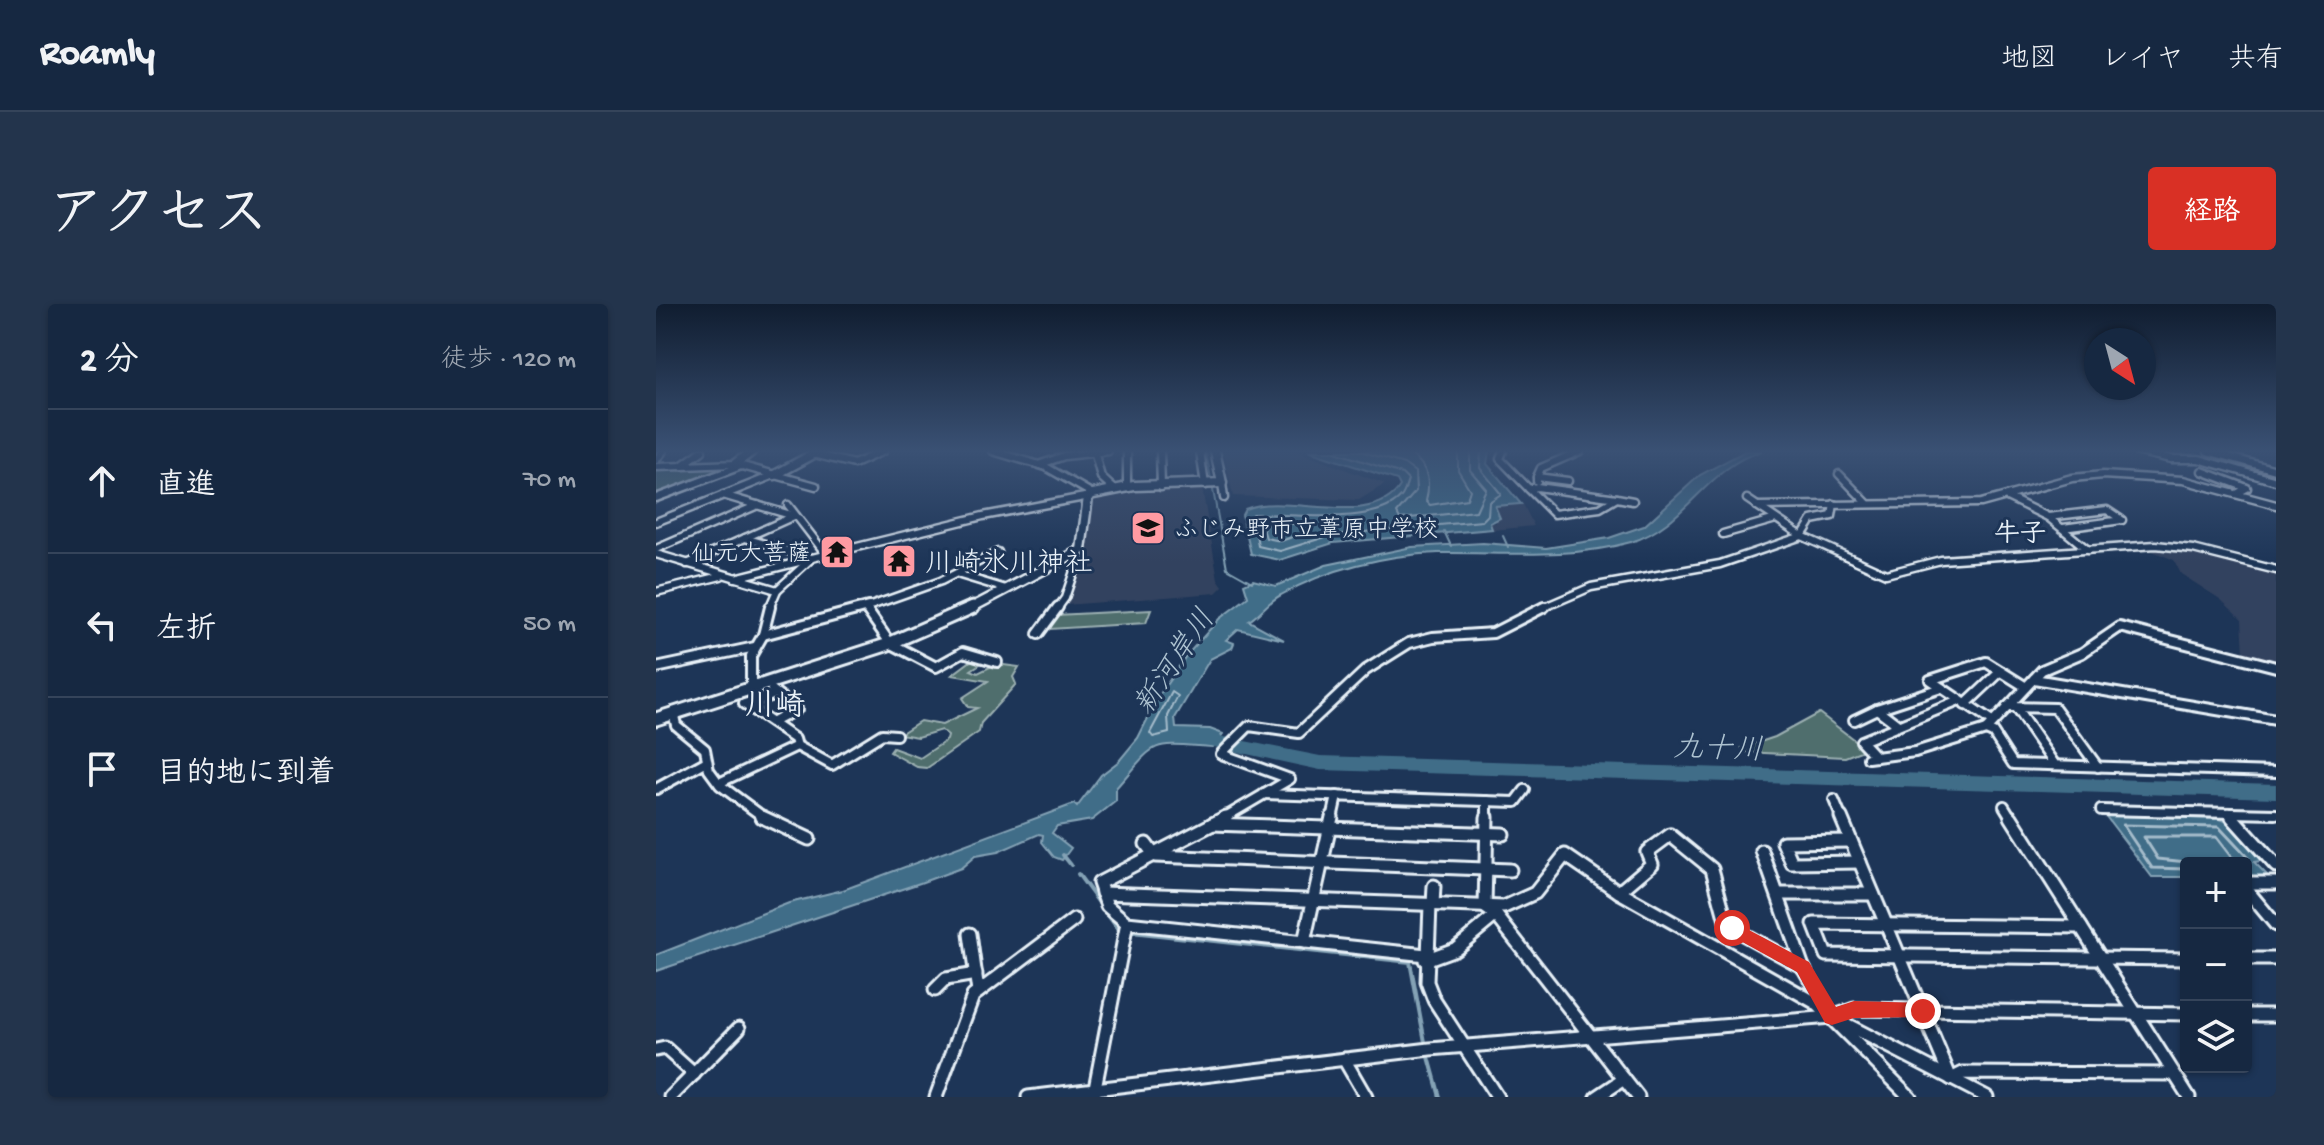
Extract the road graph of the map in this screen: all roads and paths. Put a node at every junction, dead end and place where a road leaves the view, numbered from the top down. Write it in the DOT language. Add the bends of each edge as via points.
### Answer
graph roads {
  1 [pos="681,488"];
  2 [pos="741,488"];
  3 [pos="1084,488"];
  4 [pos="1123,488"];
  5 [pos="1223,488"];
  6 [pos="1533,488"];
  7 [pos="1545,488"];
  8 [pos="1853,488"];
  9 [pos="2035,488"];
  10 [pos="2217,488"];
  11 [pos="2247,488"];
  12 [pos="1529,489"];
  13 [pos="1115,490"];
  14 [pos="1631,491"];
  15 [pos="2238,493"];
  16 [pos="723,495"];
  17 [pos="1092,495"];
  18 [pos="2006,496"];
  19 [pos="656,498"];
  20 [pos="1224,498"];
  21 [pos="1621,498"];
  22 [pos="1747,499"];
  23 [pos="1633,501"];
  24 [pos="1867,503"];
  25 [pos="1834,504"];
  26 [pos="759,505"];
  27 [pos="788,505"];
  28 [pos="2276,505"];
  29 [pos="1756,506"];
  30 [pos="794,516"];
  31 [pos="2048,517"];
  32 [pos="1776,519"];
  33 [pos="656,522"];
  34 [pos="2063,528"];
  35 [pos="1723,534"];
  36 [pos="1802,536"];
  37 [pos="745,538"];
  38 [pos="1081,550"];
  39 [pos="2089,550"];
  40 [pos="998,552"];
  41 [pos="656,553"];
  42 [pos="825,553"];
  43 [pos="812,558"];
  44 [pos="687,564"];
  45 [pos="2276,570"];
  46 [pos="960,575"];
  47 [pos="721,576"];
  48 [pos="731,579"];
  49 [pos="1006,589"];
  50 [pos="777,590"];
  51 [pos="656,592"];
  52 [pos="867,610"];
  53 [pos="1038,634"];
  54 [pos="763,635"];
  55 [pos="890,643"];
  56 [pos="755,647"];
  57 [pos="997,662"];
  58 [pos="2276,667"];
  59 [pos="656,668"];
  60 [pos="2000,672"];
  61 [pos="2034,679"];
  62 [pos="756,684"];
  63 [pos="2026,687"];
  64 [pos="1941,688"];
  65 [pos="776,694"];
  66 [pos="1962,703"];
  67 [pos="2011,707"];
  68 [pos="1877,709"];
  69 [pos="673,712"];
  70 [pos="656,719"];
  71 [pos="1854,720"];
  72 [pos="2276,720"];
  73 [pos="773,722"];
  74 [pos="1898,725"];
  75 [pos="1989,726"];
  76 [pos="896,735"];
  77 [pos="797,746"];
  78 [pos="707,761"];
  79 [pos="2055,765"];
  80 [pos="2098,767"];
  81 [pos="2276,772"];
  82 [pos="719,783"];
  83 [pos="656,789"];
  84 [pos="1525,790"];
  85 [pos="1264,794"];
  86 [pos="1337,796"];
  87 [pos="1834,800"];
  88 [pos="1487,801"];
  89 [pos="2004,806"];
  90 [pos="2101,810"];
  91 [pos="2229,813"];
  92 [pos="2276,814"];
  93 [pos="1212,824"];
  94 [pos="1329,828"];
  95 [pos="1487,834"];
  96 [pos="1503,834"];
  97 [pos="809,839"];
  98 [pos="1851,841"];
  99 [pos="1146,844"];
  100 [pos="1762,851"];
  101 [pos="1155,856"];
  102 [pos="1860,862"];
  103 [pos="1322,863"];
  104 [pos="2276,866"];
  105 [pos="1486,869"];
  106 [pos="1510,870"];
  107 [pos="2252,883"];
  108 [pos="2276,883"];
  109 [pos="1434,886"];
  110 [pos="1619,892"];
  111 [pos="1102,893"];
  112 [pos="1778,894"];
  113 [pos="1873,894"];
  114 [pos="2252,896"];
  115 [pos="1313,901"];
  116 [pos="1431,905"];
  117 [pos="1485,907"];
  118 [pos="1496,915"];
  119 [pos="1074,920"];
  120 [pos="1127,923"];
  121 [pos="1886,925"];
  122 [pos="2276,925"];
  123 [pos="2081,927"];
  124 [pos="970,934"];
  125 [pos="1304,942"];
  126 [pos="1425,957"];
  127 [pos="1899,957"];
  128 [pos="2101,959"];
  129 [pos="2180,959"];
  130 [pos="2252,959"];
  131 [pos="2276,959"];
  132 [pos="1803,967"];
  133 [pos="976,974"];
  134 [pos="935,990"];
  135 [pos="978,992"];
  136 [pos="1923,1011"];
  137 [pos="2135,1013"];
  138 [pos="2180,1014"];
  139 [pos="2252,1015"];
  140 [pos="2276,1015"];
  141 [pos="1832,1017"];
  142 [pos="739,1028"];
  143 [pos="1591,1036"];
  144 [pos="1465,1046"];
  145 [pos="656,1050"];
  146 [pos="1344,1059"];
  147 [pos="694,1074"];
  148 [pos="2174,1074"];
  149 [pos="1624,1079"];
  150 [pos="1951,1079"];
  151 [pos="1095,1088"];
  152 [pos="671,1097"];
  153 [pos="936,1097"];
  154 [pos="1028,1097"];
  155 [pos="1366,1097"];
  156 [pos="1497,1097"];
  157 [pos="1597,1097"];
  158 [pos="1638,1097"];
  159 [pos="1910,1097"];
  160 [pos="1987,1097"];
  161 [pos="2189,1097"];
  1 -- 19 [label="street"];
  2 -- 16 [label="street"];
  3 -- 17 [label="street"];
  4 -- 13 [label="street"];
  5 -- 20 [label="street"];
  6 -- 12 [label="street"];
  7 -- 21 [label="street"];
  8 -- 24 [label="street"];
  9 -- 18 [label="street"];
  10 -- 15 [label="street"];
  11 -- 15 [label="street"];
  12 -- 21 [label="street" via="1554,514 1600,508"];
  13 -- 17 [label="street"];
  14 -- 21 [label="street"];
  15 -- 28 [label="street"];
  16 -- 26 [label="street"];
  16 -- 33 [label="street"];
  17 -- 38 [label="street"];
  17 -- 42 [label="street"];
  18 -- 24 [label="street" via="1981,503"];
  18 -- 31 [label="street"];
  21 -- 23 [label="street"];
  22 -- 29 [label="street"];
  24 -- 25 [label="street"];
  25 -- 29 [label="street"];
  25 -- 36 [label="street" via="1832,516 1812,520"];
  26 -- 30 [label="street"];
  26 -- 41 [label="street"];
  27 -- 30 [label="street"];
  29 -- 32 [label="street"];
  30 -- 37 [label="street"];
  30 -- 42 [label="street"];
  31 -- 34 [label="street"];
  31 -- 34 [label="street" via="2107,510 2122,520"];
  32 -- 35 [label="street"];
  32 -- 36 [label="street"];
  34 -- 39 [label="street"];
  36 -- 39 [label="street" via="1886,574 1941,560"];
  36 -- 85 [label="street" via="1720,564 1591,587 1493,633 1409,643 1366,670 1299,733 1249,726 1236,737 1221,754 1290,779"];
  37 -- 43 [label="street"];
  37 -- 44 [label="street"];
  38 -- 49 [label="street"];
  38 -- 53 [label="street" via="1065,598"];
  39 -- 45 [label="street" via="2168,546"];
  40 -- 46 [label="street"];
  41 -- 44 [label="street"];
  42 -- 43 [label="street"];
  43 -- 48 [label="street"];
  43 -- 50 [label="street"];
  44 -- 47 [label="street"];
  46 -- 49 [label="street"];
  46 -- 52 [label="street"];
  47 -- 48 [label="street"];
  47 -- 51 [label="street"];
  48 -- 50 [label="street"];
  49 -- 55 [label="street"];
  50 -- 54 [label="street"];
  52 -- 54 [label="street"];
  52 -- 55 [label="street"];
  54 -- 56 [label="street"];
  55 -- 57 [label="street" via="936,667 963,652"];
  55 -- 62 [label="street"];
  56 -- 59 [label="street"];
  56 -- 62 [label="street" via="751,656"];
  58 -- 61 [label="street" via="2120,627"];
  60 -- 63 [label="street"];
  60 -- 64 [label="street" via="1986,662 1930,680"];
  60 -- 66 [label="street"];
  61 -- 63 [label="street"];
  61 -- 72 [label="street"];
  62 -- 65 [label="street"];
  62 -- 69 [label="street"];
  63 -- 67 [label="street"];
  64 -- 66 [label="street"];
  64 -- 68 [label="street"];
  65 -- 73 [label="street" via="797,709"];
  65 -- 73 [label="street" via="744,704"];
  66 -- 74 [label="street"];
  66 -- 75 [label="street"];
  67 -- 75 [label="street"];
  67 -- 79 [label="street"];
  67 -- 80 [label="street" via="2055,708"];
  68 -- 71 [label="street"];
  68 -- 74 [label="street"];
  69 -- 70 [label="street"];
  69 -- 78 [label="street" via="676,725 705,749"];
  73 -- 77 [label="street"];
  74 -- 75 [label="street" via="1861,741 1872,757 1915,752"];
  75 -- 79 [label="street" via="2013,764"];
  76 -- 77 [label="street" via="882,734 832,765"];
  77 -- 82 [label="street"];
  78 -- 82 [label="street"];
  78 -- 83 [label="street"];
  79 -- 80 [label="street"];
  80 -- 81 [label="street"];
  82 -- 97 [label="street" via="763,819"];
  84 -- 88 [label="street" via="1516,802"];
  85 -- 86 [label="street"];
  85 -- 93 [label="street"];
  86 -- 88 [label="street"];
  86 -- 94 [label="street"];
  87 -- 98 [label="street"];
  88 -- 95 [label="street"];
  89 -- 123 [label="street"];
  90 -- 91 [label="street"];
  91 -- 92 [label="street"];
  91 -- 104 [label="street"];
  93 -- 94 [label="street"];
  93 -- 101 [label="street"];
  94 -- 95 [label="street"];
  94 -- 103 [label="street"];
  95 -- 96 [label="street"];
  95 -- 105 [label="street"];
  98 -- 102 [label="street"];
  98 -- 102 [label="street" via="1783,842 1792,863"];
  99 -- 101 [label="street"];
  100 -- 112 [label="street"];
  101 -- 103 [label="street"];
  101 -- 111 [label="street" via="1099,883"];
  102 -- 113 [label="street"];
  103 -- 105 [label="street"];
  103 -- 115 [label="street"];
  105 -- 106 [label="street"];
  105 -- 117 [label="street"];
  107 -- 108 [label="street"];
  109 -- 116 [label="street"];
  110 -- 117 [label="street" via="1565,855 1528,898"];
  110 -- 132 [label="street" via="1652,864 1647,852 1670,835 1712,869 1732,928"];
  110 -- 141 [label="street"];
  111 -- 115 [label="street"];
  111 -- 120 [label="street" via="1107,906"];
  112 -- 113 [label="street"];
  112 -- 132 [label="street"];
  113 -- 121 [label="street"];
  114 -- 122 [label="street"];
  115 -- 116 [label="street"];
  115 -- 125 [label="street"];
  116 -- 117 [label="street"];
  116 -- 126 [label="street"];
  117 -- 118 [label="street"];
  118 -- 126 [label="street" via="1463,946 1445,956"];
  118 -- 143 [label="street"];
  119 -- 135 [label="street"];
  120 -- 125 [label="street"];
  120 -- 151 [label="street"];
  121 -- 123 [label="street"];
  121 -- 127 [label="street"];
  121 -- 127 [label="street" via="1814,924 1826,955"];
  123 -- 128 [label="street"];
  124 -- 133 [label="street"];
  125 -- 126 [label="street"];
  126 -- 144 [label="street" via="1434,1000"];
  127 -- 128 [label="street"];
  127 -- 136 [label="street"];
  128 -- 129 [label="street"];
  128 -- 137 [label="street"];
  130 -- 131 [label="street"];
  132 -- 141 [label="street"];
  133 -- 134 [label="street" via="946,979"];
  133 -- 135 [label="street"];
  135 -- 153 [label="street"];
  136 -- 137 [label="street"];
  136 -- 141 [label="street" via="1854,1009"];
  136 -- 150 [label="street"];
  137 -- 138 [label="street"];
  137 -- 148 [label="street"];
  139 -- 140 [label="street"];
  141 -- 143 [label="street"];
  141 -- 150 [label="street"];
  141 -- 159 [label="street"];
  142 -- 147 [label="street"];
  143 -- 144 [label="street"];
  143 -- 149 [label="street"];
  144 -- 146 [label="street"];
  144 -- 156 [label="street"];
  145 -- 147 [label="street" via="665,1048"];
  146 -- 151 [label="street"];
  146 -- 155 [label="street"];
  147 -- 152 [label="street"];
  148 -- 150 [label="street" via="1963,1073"];
  148 -- 161 [label="street"];
  149 -- 157 [label="street"];
  149 -- 158 [label="street"];
  150 -- 160 [label="street"];
  151 -- 154 [label="street"];
}
